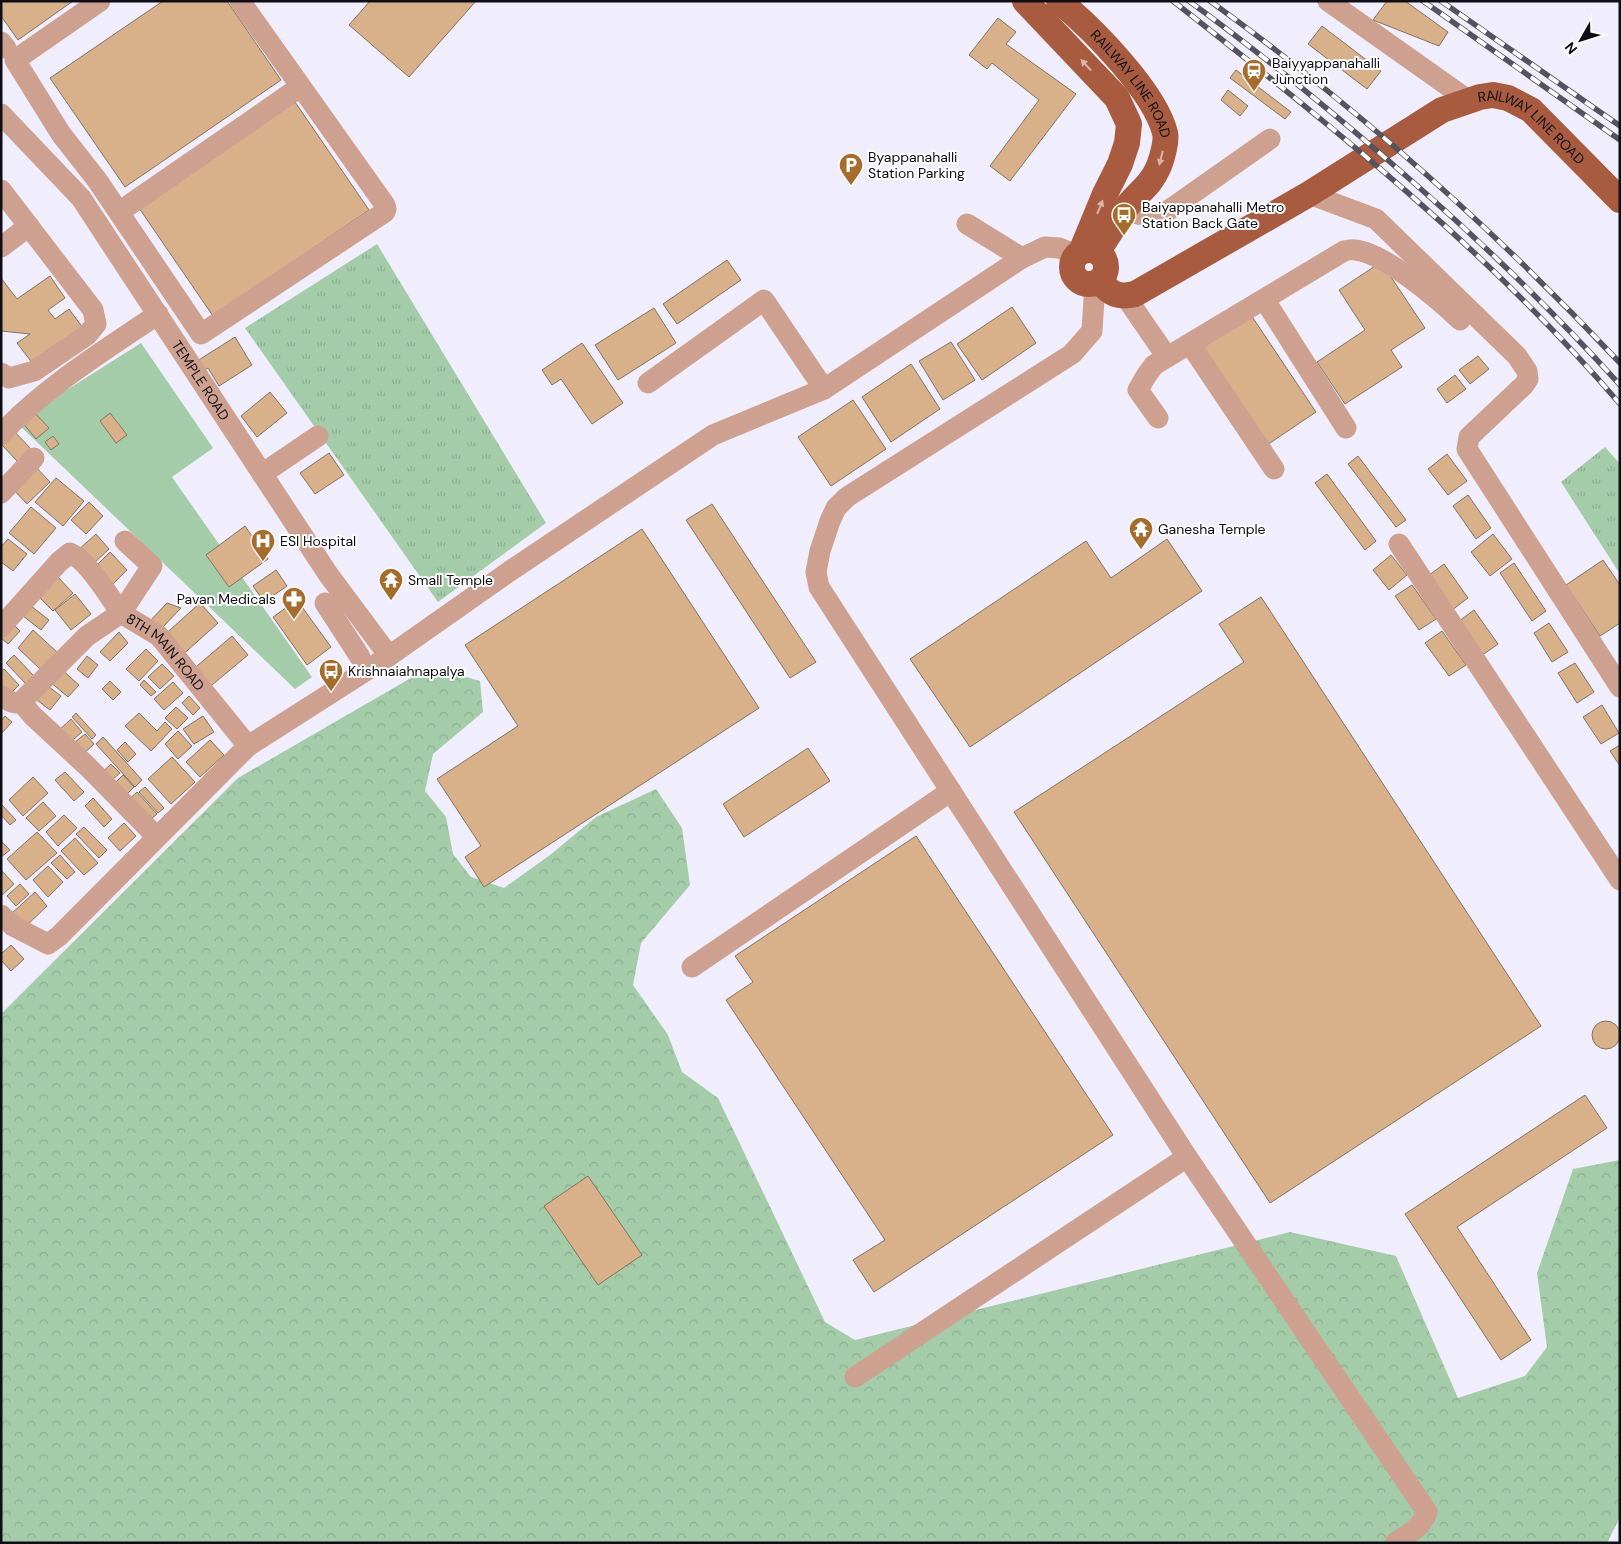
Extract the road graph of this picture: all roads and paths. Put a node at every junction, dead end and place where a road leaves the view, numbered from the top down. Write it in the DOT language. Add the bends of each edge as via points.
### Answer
graph roads {
  1 [pos="77,1"];
  2 [pos="100,1"];
  3 [pos="240,1"];
  4 [pos="1025,1"];
  5 [pos="1059,1"];
  6 [pos="1328,1"];
  7 [pos="3,45"];
  8 [pos="300,87"];
  9 [pos="1468,100"];
  10 [pos="1,114"];
  11 [pos="61,134"];
  12 [pos="1270,139"];
  13 [pos="97,180"];
  14 [pos="1318,189"];
  15 [pos="1,190"];
  16 [pos="78,194"];
  17 [pos="1620,200"];
  18 [pos="1127,207"];
  19 [pos="119,212"];
  20 [pos="967,224"];
  21 [pos="29,226"];
  22 [pos="1,246"];
  23 [pos="1085,253"];
  24 [pos="1022,258"];
  25 [pos="1098,282"];
  26 [pos="1125,296"];
  27 [pos="1264,299"];
  28 [pos="158,314"];
  29 [pos="1475,334"];
  30 [pos="1190,344"];
  31 [pos="1167,357"];
  32 [pos="1,373"];
  33 [pos="648,383"];
  34 [pos="824,389"];
  35 [pos="1158,418"];
  36 [pos="1346,428"];
  37 [pos="1,434"];
  38 [pos="318,436"];
  39 [pos="34,458"];
  40 [pos="1274,469"];
  41 [pos="262,474"];
  42 [pos="1,493"];
  43 [pos="125,541"];
  44 [pos="1399,544"];
  45 [pos="324,603"];
  46 [pos="121,613"];
  47 [pos="1,627"];
  48 [pos="385,650"];
  49 [pos="360,657"];
  50 [pos="333,677"];
  51 [pos="1620,687"];
  52 [pos="1,696"];
  53 [pos="22,702"];
  54 [pos="248,746"];
  55 [pos="951,791"];
  56 [pos="157,837"];
  57 [pos="1620,880"];
  58 [pos="5,926"];
  59 [pos="692,968"];
  60 [pos="1187,1157"];
  61 [pos="855,1377"];
  62 [pos="1396,1543"];
  1 -- 7 [label="street"];
  2 -- 11 [label="street" via="15,60"];
  3 -- 8 [label="street"];
  23 -- 4 [label="main road, RAILWAY LINE ROAD, one-way" via="1105,194 1120,164 1129,124 1117,98"];
  5 -- 18 [label="main road, RAILWAY LINE ROAD, one-way" via="1132,76 1158,112 1166,135 1160,164 1151,182"];
  6 -- 9 [label="street"];
  7 -- 11 [label="street" via="15,88 47,127"];
  8 -- 19 [label="street"];
  8 -- 19 [label="street" via="386,205 385,212 201,334"];
  9 -- 14 [label="main road, RAILWAY LINE ROAD" via="1428,119"];
  9 -- 17 [label="main road, RAILWAY LINE ROAD" via="1493,95 1508,98 1531,110"];
  10 -- 16 [label="street, TEMPLE ROAD"];
  11 -- 13 [label="street"];
  12 -- 18 [label="street" via="1158,217 1138,214"];
  13 -- 16 [label="street" via="96,186"];
  13 -- 19 [label="street"];
  14 -- 26 [label="main road" via="1135,294"];
  14 -- 51 [label="street" via="1376,218 1517,356 1527,371 1528,379 1469,437 1467,448"];
  15 -- 21 [label="street"];
  16 -- 28 [label="street, TEMPLE ROAD"];
  18 -- 23 [label="main road, RAILWAY LINE ROAD"];
  20 -- 24 [label="street"];
  21 -- 22 [label="street"];
  21 -- 32 [label="street" via="93,310 96,324 88,335 34,371 9,378"];
  23 -- 24 [label="street" via="1045,246"];
  23 -- 25 [label="main road" via="1102,256 1106,271"];
  24 -- 34 [label="street"];
  25 -- 26 [label="main road" via="1115,295"];
  25 -- 55 [label="street" via="1092,331 1072,354 847,497 836,508 820,551 816,572 818,587"];
  26 -- 31 [label="street"];
  27 -- 29 [label="street" via="1344,251 1354,249 1388,264 1432,294"];
  27 -- 30 [label="street"];
  27 -- 36 [label="street"];
  28 -- 37 [label="street" via="56,386"];
  28 -- 41 [label="street, TEMPLE ROAD"];
  30 -- 31 [label="street"];
  30 -- 40 [label="street"];
  31 -- 35 [label="street" via="1154,365 1138,390"];
  33 -- 34 [label="street" via="764,300"];
  34 -- 48 [label="street" via="713,435"];
  38 -- 41 [label="street"];
  39 -- 42 [label="street"];
  41 -- 48 [label="street, TEMPLE ROAD" via="328,574"];
  43 -- 46 [label="street" via="152,566"];
  44 -- 57 [label="street"];
  45 -- 49 [label="street"];
  46 -- 47 [label="street" via="91,571 70,553 58,562"];
  46 -- 53 [label="street, 8TH MAIN ROAD" via="87,636"];
  46 -- 54 [label="street, 8TH MAIN ROAD" via="159,636"];
  48 -- 49 [label="street"];
  48 -- 54 [label="street"];
  49 -- 50 [label="street"];
  52 -- 53 [label="street" via="18,704"];
  53 -- 56 [label="street"];
  54 -- 56 [label="street"];
  55 -- 59 [label="street"];
  55 -- 60 [label="street"];
  56 -- 58 [label="street" via="48,944"];
  60 -- 61 [label="street"];
  60 -- 62 [label="street" via="1427,1512 1416,1529"];
}
